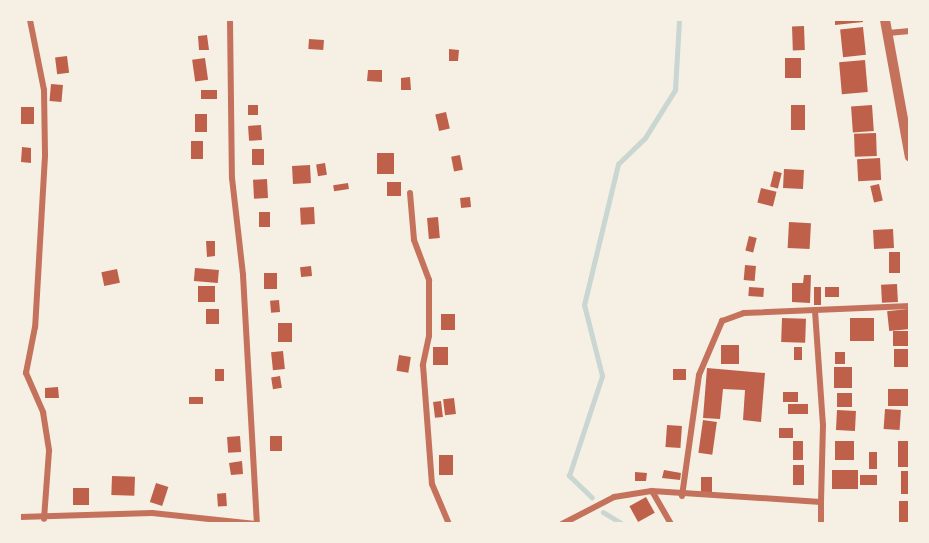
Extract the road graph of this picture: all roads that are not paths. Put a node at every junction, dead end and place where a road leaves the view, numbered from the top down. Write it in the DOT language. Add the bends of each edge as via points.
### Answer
graph roads {
  1 [pos="30,20"];
  2 [pos="230,20"];
  3 [pos="885,20"];
  4 [pos="909,31"];
  5 [pos="888,33"];
  6 [pos="909,157"];
  7 [pos="410,193"];
  8 [pos="909,306"];
  9 [pos="815,311"];
  10 [pos="652,491"];
  11 [pos="682,496"];
  12 [pos="821,502"];
  13 [pos="20,517"];
  14 [pos="44,519"];
  15 [pos="257,524"];
  16 [pos="449,524"];
  17 [pos="562,524"];
  18 [pos="671,524"];
  19 [pos="821,524"];
  1 -- 14 [label="street" via="44,90 45,156 34,327 26,373 43,412 49,450"];
  2 -- 15 [label="street" via="232,178 243,275"];
  3 -- 5 [label="street"];
  4 -- 5 [label="street"];
  5 -- 6 [label="street"];
  7 -- 16 [label="street" via="414,240 429,280 429,336 423,365 432,484"];
  8 -- 9 [label="street"];
  9 -- 11 [label="street" via="731,315 722,321 699,375"];
  9 -- 12 [label="street" via="823,424"];
  10 -- 11 [label="street"];
  10 -- 17 [label="street" via="614,497"];
  10 -- 18 [label="street"];
  11 -- 12 [label="street"];
  12 -- 19 [label="street"];
  13 -- 14 [label="street"];
  14 -- 15 [label="street" via="152,513"];
}
